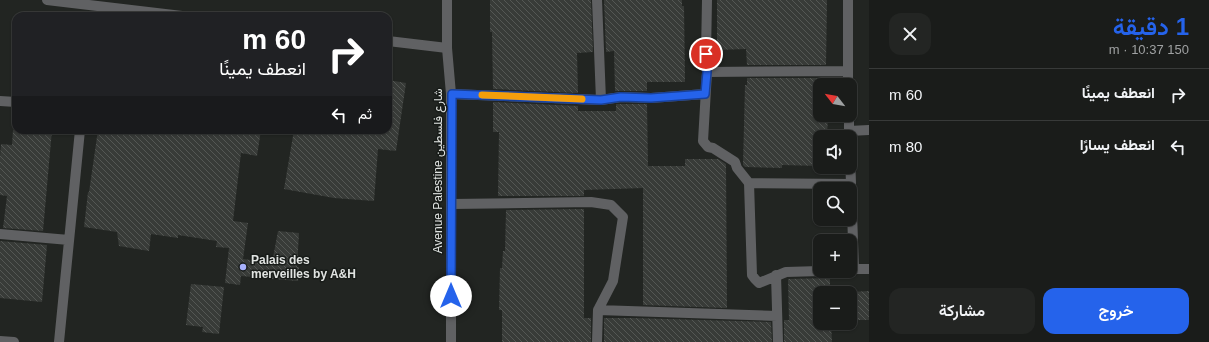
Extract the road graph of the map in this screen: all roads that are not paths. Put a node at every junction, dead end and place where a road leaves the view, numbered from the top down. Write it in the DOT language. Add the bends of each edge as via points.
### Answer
graph roads {
  1 [pos="47,0"];
  2 [pos="447,0"];
  3 [pos="597,0"];
  4 [pos="707,0"];
  5 [pos="848,0"];
  6 [pos="98,11"];
  7 [pos="115,12"];
  8 [pos="392,41"];
  9 [pos="447,48"];
  10 [pos="848,71"];
  11 [pos="707,72"];
  12 [pos="848,78"];
  13 [pos="452,94"];
  14 [pos="705,94"];
  15 [pos="601,100"];
  16 [pos="0,101"];
  17 [pos="12,102"];
  18 [pos="869,130"];
  19 [pos="857,132"];
  20 [pos="80,134"];
  21 [pos="749,183"];
  22 [pos="813,184"];
  23 [pos="452,204"];
  24 [pos="0,234"];
  25 [pos="69,240"];
  26 [pos="857,269"];
  27 [pos="869,269"];
  28 [pos="813,271"];
  29 [pos="776,275"];
  30 [pos="598,310"];
  31 [pos="778,316"];
  32 [pos="0,341"];
  33 [pos="14,342"];
  34 [pos="59,342"];
  35 [pos="451,342"];
  36 [pos="597,342"];
  37 [pos="778,342"];
  1 -- 6 [label="street"];
  2 -- 9 [label="street, Avenue Palestine شارع فلسطين"];
  3 -- 15 [label="street"];
  4 -- 11 [label="street"];
  5 -- 10 [label="street"];
  6 -- 7 [label="street"];
  8 -- 9 [label="street"];
  9 -- 13 [label="street, Avenue Palestine شارع فلسطين"];
  10 -- 11 [label="street"];
  10 -- 12 [label="street"];
  11 -- 14 [label="street"];
  13 -- 15 [label="street"];
  13 -- 23 [label="street, Avenue Palestine شارع فلسطين"];
  14 -- 15 [label="street"];
  14 -- 21 [label="street" via="704,141 708,148 713,148 735,162"];
  16 -- 17 [label="street"];
  18 -- 19 [label="street"];
  20 -- 25 [label="street"];
  21 -- 22 [label="street"];
  21 -- 29 [label="street" via="752,274 760,282"];
  23 -- 30 [label="street" via="591,202 611,205 623,218 614,281"];
  23 -- 35 [label="street, Avenue Palestine شارع فلسطين"];
  24 -- 25 [label="street"];
  25 -- 34 [label="street"];
  26 -- 27 [label="street"];
  28 -- 29 [label="street"];
  29 -- 31 [label="street"];
  30 -- 31 [label="street"];
  30 -- 36 [label="street"];
  31 -- 37 [label="street"];
  32 -- 33 [label="street"];
}
